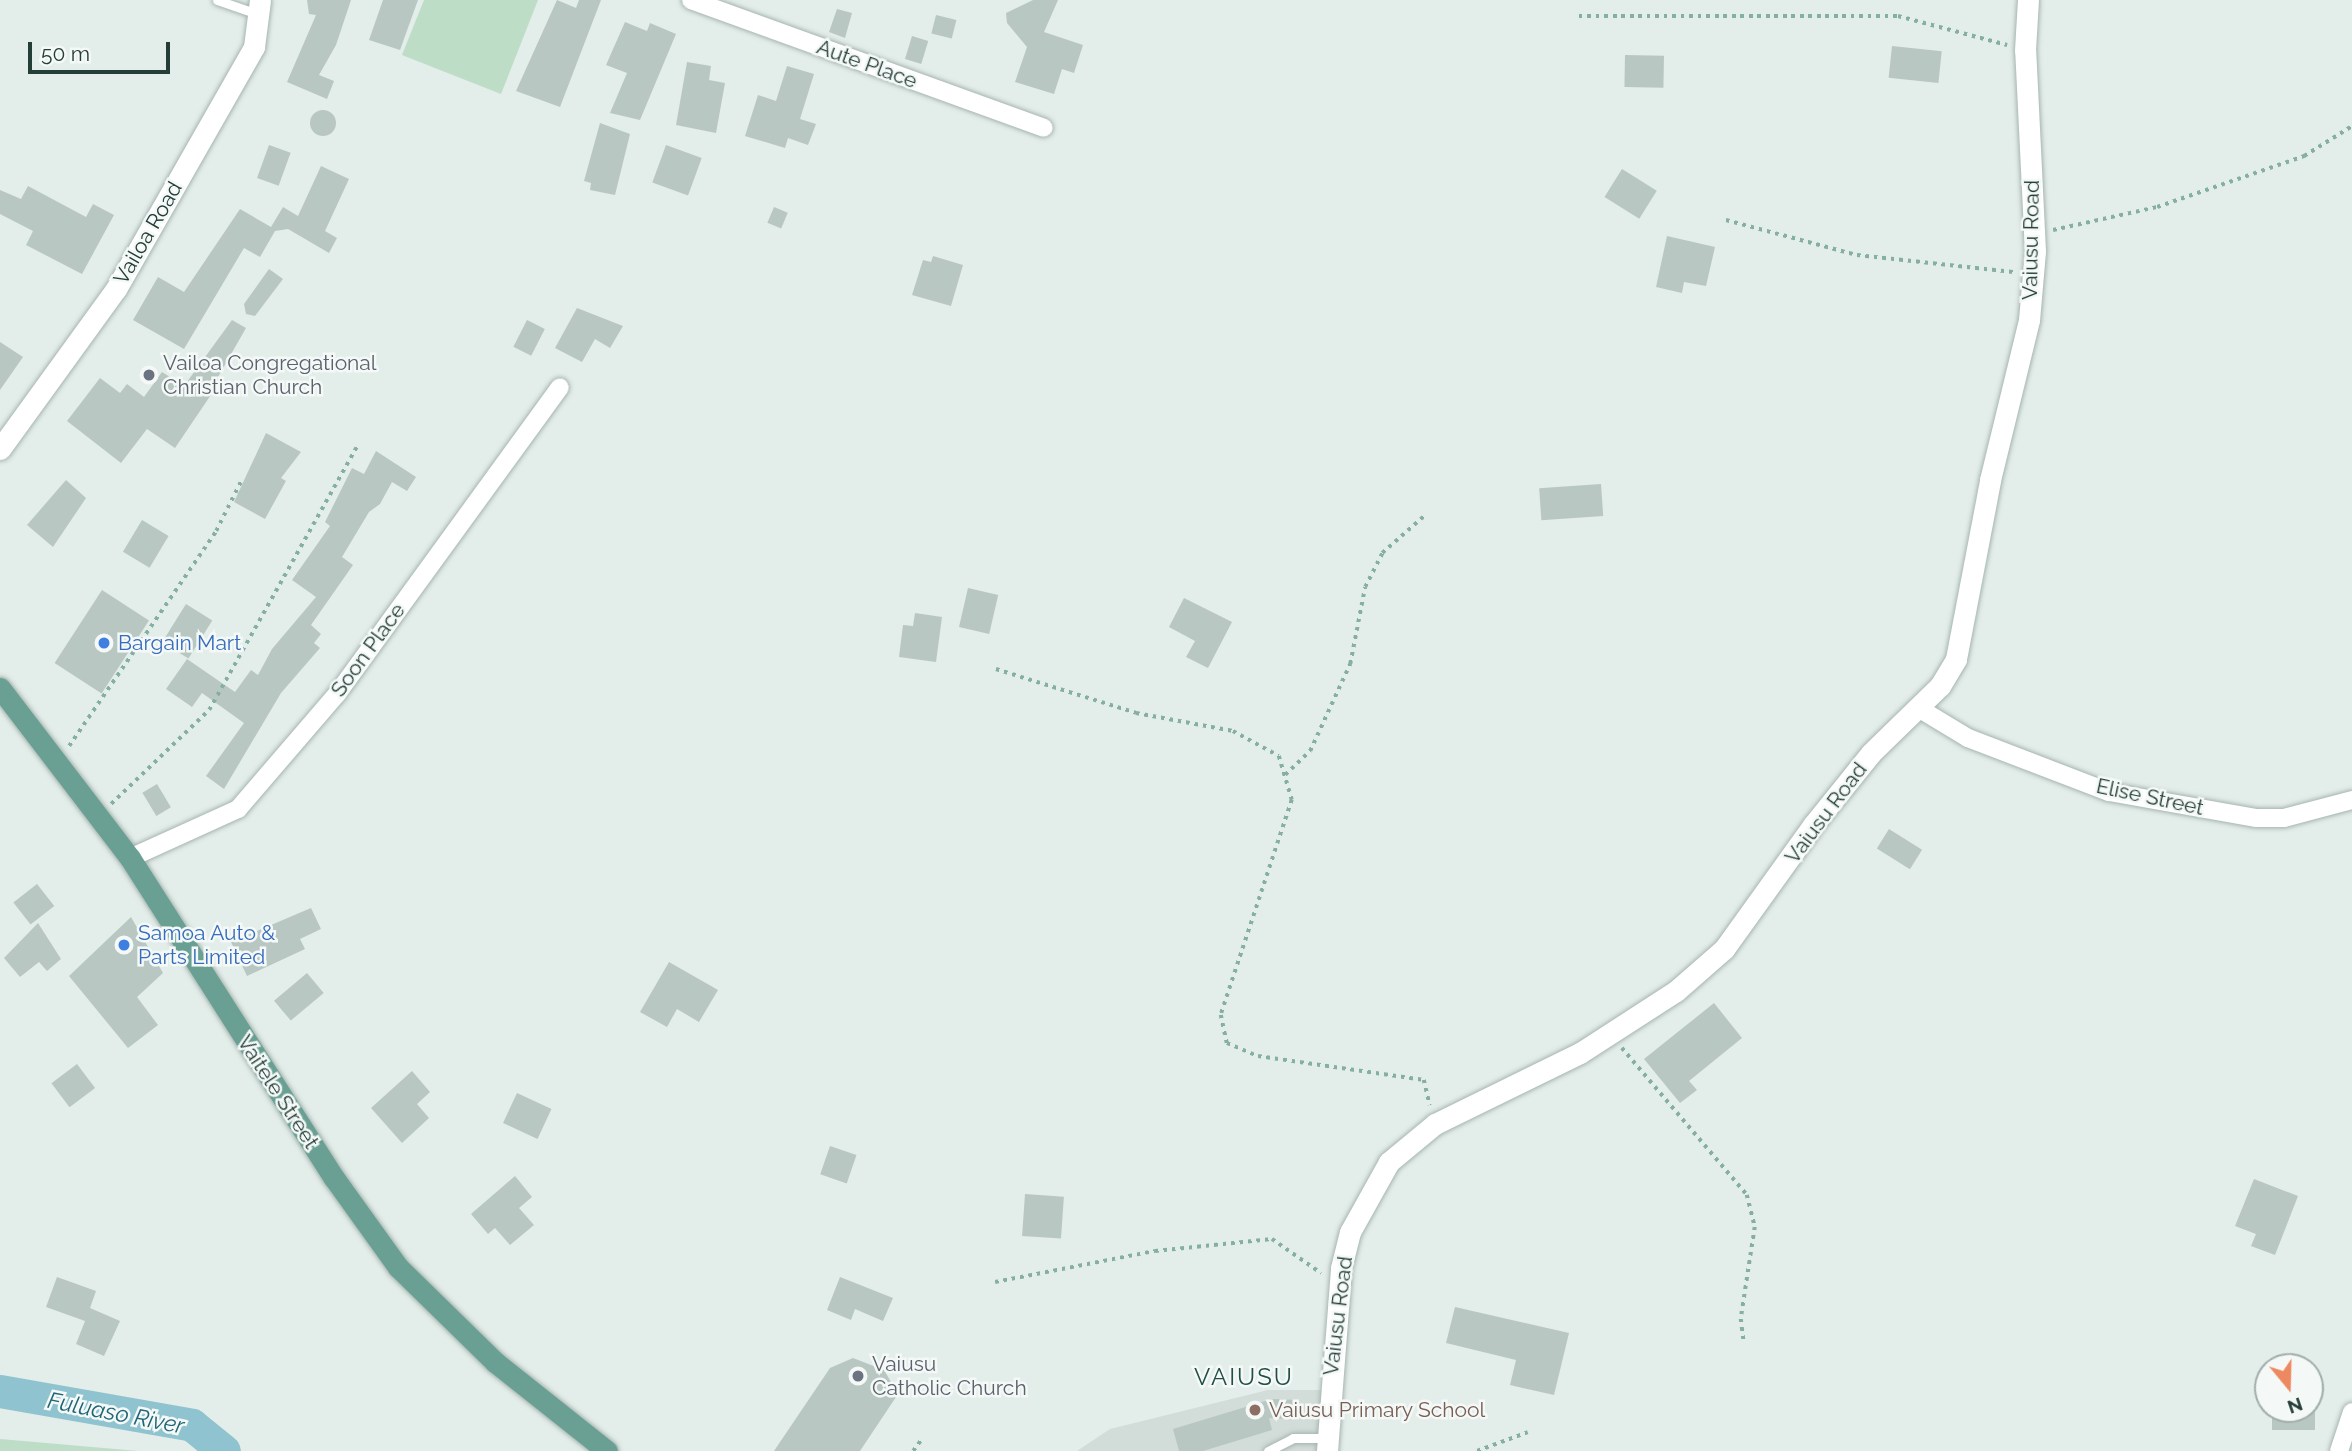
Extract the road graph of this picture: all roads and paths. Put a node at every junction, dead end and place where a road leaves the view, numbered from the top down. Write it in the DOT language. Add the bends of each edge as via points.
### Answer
graph roads {
  1 [pos="217,0"];
  2 [pos="691,0"];
  3 [pos="2028,0"];
  4 [pos="259,7"];
  5 [pos="1578,16"];
  6 [pos="2025,50"];
  7 [pos="2352,126"];
  8 [pos="1044,128"];
  9 [pos="1726,220"];
  10 [pos="2034,234"];
  11 [pos="2033,274"];
  12 [pos="559,387"];
  13 [pos="358,444"];
  14 [pos="0,449"];
  15 [pos="241,481"];
  16 [pos="1424,516"];
  17 [pos="996,669"];
  18 [pos="0,688"];
  19 [pos="1920,709"];
  20 [pos="57,764"];
  21 [pos="1284,775"];
  22 [pos="2352,800"];
  23 [pos="97,817"];
  24 [pos="130,858"];
  25 [pos="1612,1035"];
  26 [pos="1435,1124"];
  27 [pos="995,1282"];
  28 [pos="1338,1284"];
  29 [pos="1744,1342"];
  30 [pos="2352,1412"];
  31 [pos="1528,1432"];
  32 [pos="920,1440"];
  33 [pos="1328,1444"];
  34 [pos="607,1451"];
  35 [pos="913,1451"];
  36 [pos="1268,1451"];
  37 [pos="1478,1451"];
  38 [pos="2339,1451"];
  1 -- 4 [label="lane"];
  2 -- 8 [label="street, Aute Place"];
  3 -- 6 [label="street, Vaiusu Road"];
  4 -- 14 [label="street, Vailoa Road" via="254,47 116,289"];
  5 -- 6 [label="path" via="1898,16"];
  6 -- 10 [label="street, Vaiusu Road"];
  7 -- 10 [label="path" via="2304,156 2157,207"];
  9 -- 11 [label="path" via="1857,256"];
  10 -- 11 [label="street, Vaiusu Road"];
  11 -- 19 [label="street, Vaiusu Road" via="2028,320 1990,480 1956,659"];
  12 -- 24 [label="street, Soon Place" via="337,694 238,809"];
  13 -- 23 [label="path" via="209,710"];
  15 -- 20 [label="path" via="216,531"];
  16 -- 21 [label="path" via="1381,553 1365,587 1350,664 1310,751"];
  17 -- 21 [label="path" via="1136,713 1233,731 1279,756"];
  18 -- 20 [label="main road, Vaitele Street"];
  19 -- 22 [label="street, Elise Street" via="1968,738 2109,792 2257,818 2284,818"];
  19 -- 25 [label="street, Vaiusu Road" via="1871,753 1821,814 1724,949 1676,991"];
  20 -- 23 [label="main road, Vaitele Street"];
  21 -- 26 [label="path" via="1292,800 1221,1015 1227,1043 1258,1056 1424,1080"];
  23 -- 24 [label="main road, Vaitele Street"];
  24 -- 34 [label="main road, Vaitele Street" via="334,1178 398,1267 495,1362"];
  25 -- 26 [label="street, Vaiusu Road"];
  25 -- 29 [label="path" via="1747,1195 1755,1227 1741,1318"];
  26 -- 28 [label="street, Vaiusu Road" via="1383,1173 1350,1232"];
  27 -- 28 [label="path" via="1155,1251 1272,1239"];
  28 -- 33 [label="street, Vaiusu Road"];
  30 -- 38 [label="street"];
  31 -- 37 [label="path"];
  32 -- 35 [label="path"];
  33 -- 36 [label="lane" via="1293,1438"];
}
